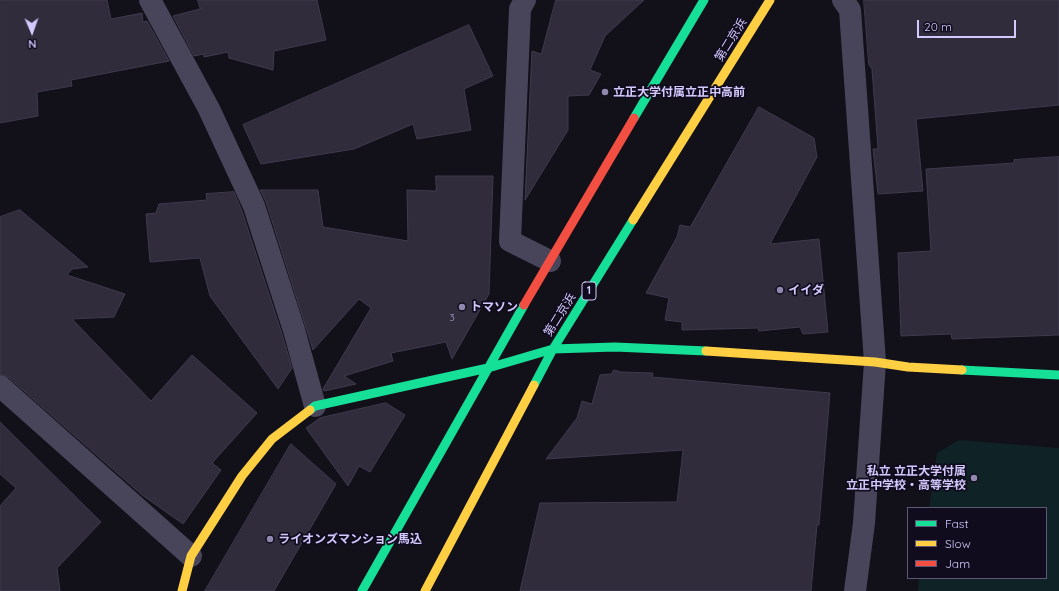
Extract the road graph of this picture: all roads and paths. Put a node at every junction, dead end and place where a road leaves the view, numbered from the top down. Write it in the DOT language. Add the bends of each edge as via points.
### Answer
graph roads {
  1 [pos="150,0"];
  2 [pos="526,0"];
  3 [pos="704,0"];
  4 [pos="770,0"];
  5 [pos="843,0"];
  6 [pos="550,261"];
  7 [pos="552,350"];
  8 [pos="875,362"];
  9 [pos="488,368"];
  10 [pos="1059,375"];
  11 [pos="0,386"];
  12 [pos="315,406"];
  13 [pos="191,556"];
  14 [pos="428,589"];
  15 [pos="182,591"];
  16 [pos="362,591"];
  17 [pos="855,591"];
  1 -- 12 [label="street" via="209,109 254,206 294,330"];
  2 -- 6 [label="street" via="520,9 510,241"];
  3 -- 6 [label="main road"];
  4 -- 7 [label="main road, 第二京浜 / 1"];
  5 -- 8 [label="street" via="850,10"];
  6 -- 9 [label="main road"];
  7 -- 8 [label="main road" via="615,347"];
  7 -- 9 [label="main road"];
  7 -- 14 [label="main road, 第二京浜 / 1"];
  8 -- 10 [label="main road" via="908,367"];
  8 -- 17 [label="street" via="864,523"];
  9 -- 12 [label="main road"];
  9 -- 16 [label="main road"];
  11 -- 13 [label="street"];
  12 -- 13 [label="main road" via="272,439 242,476"];
  13 -- 15 [label="main road"];
}
